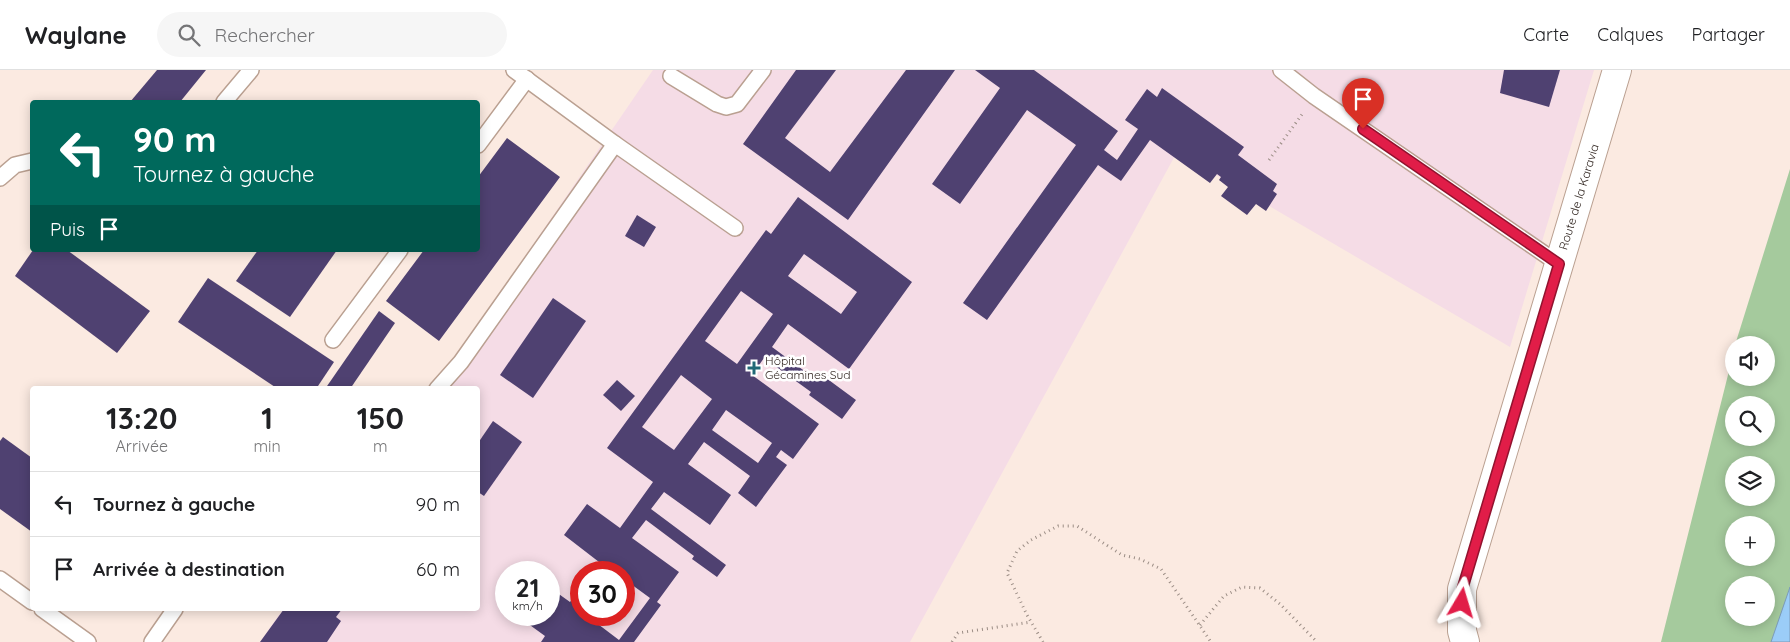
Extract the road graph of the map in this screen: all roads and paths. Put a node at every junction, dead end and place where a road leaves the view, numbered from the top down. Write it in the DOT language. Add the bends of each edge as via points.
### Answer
graph roads {
  1 [pos="252,70"];
  2 [pos="514,70"];
  3 [pos="763,70"];
  4 [pos="1282,70"];
  5 [pos="1617,70"];
  6 [pos="671,76"];
  7 [pos="527,79"];
  8 [pos="1314,96"];
  9 [pos="226,100"];
  10 [pos="480,142"];
  11 [pos="615,144"];
  12 [pos="1269,160"];
  13 [pos="30,161"];
  14 [pos="0,178"];
  15 [pos="734,228"];
  16 [pos="399,252"];
  17 [pos="1559,264"];
  18 [pos="333,340"];
  19 [pos="440,386"];
  20 [pos="0,579"];
  21 [pos="30,601"];
  22 [pos="45,611"];
  23 [pos="174,611"];
  24 [pos="1031,622"];
  25 [pos="1200,625"];
  26 [pos="88,642"];
  27 [pos="152,642"];
  28 [pos="952,642"];
  29 [pos="1043,642"];
  30 [pos="1211,642"];
  31 [pos="1317,642"];
  32 [pos="1465,642"];
  1 -- 9 [label="lane"];
  2 -- 7 [label="lane"];
  3 -- 6 [label="lane" via="737,104 726,107"];
  4 -- 8 [label="lane"];
  5 -- 17 [label="street, Route de la Karavia"];
  7 -- 10 [label="lane"];
  7 -- 11 [label="lane"];
  8 -- 12 [label="path"];
  8 -- 17 [label="lane"];
  11 -- 15 [label="lane"];
  11 -- 19 [label="lane" via="461,362"];
  13 -- 14 [label="lane" via="15,165"];
  16 -- 18 [label="lane"];
  17 -- 32 [label="street, Route de la Karavia" via="1462,590"];
  20 -- 21 [label="lane"];
  22 -- 26 [label="lane"];
  23 -- 27 [label="lane"];
  24 -- 25 [label="path" via="1007,573 1017,551 1058,526 1077,526 1122,555 1140,558 1161,569"];
  24 -- 28 [label="path" via="958,633"];
  24 -- 29 [label="path"];
  25 -- 30 [label="path"];
  25 -- 31 [label="path" via="1224,596 1242,587 1260,588"];
}
